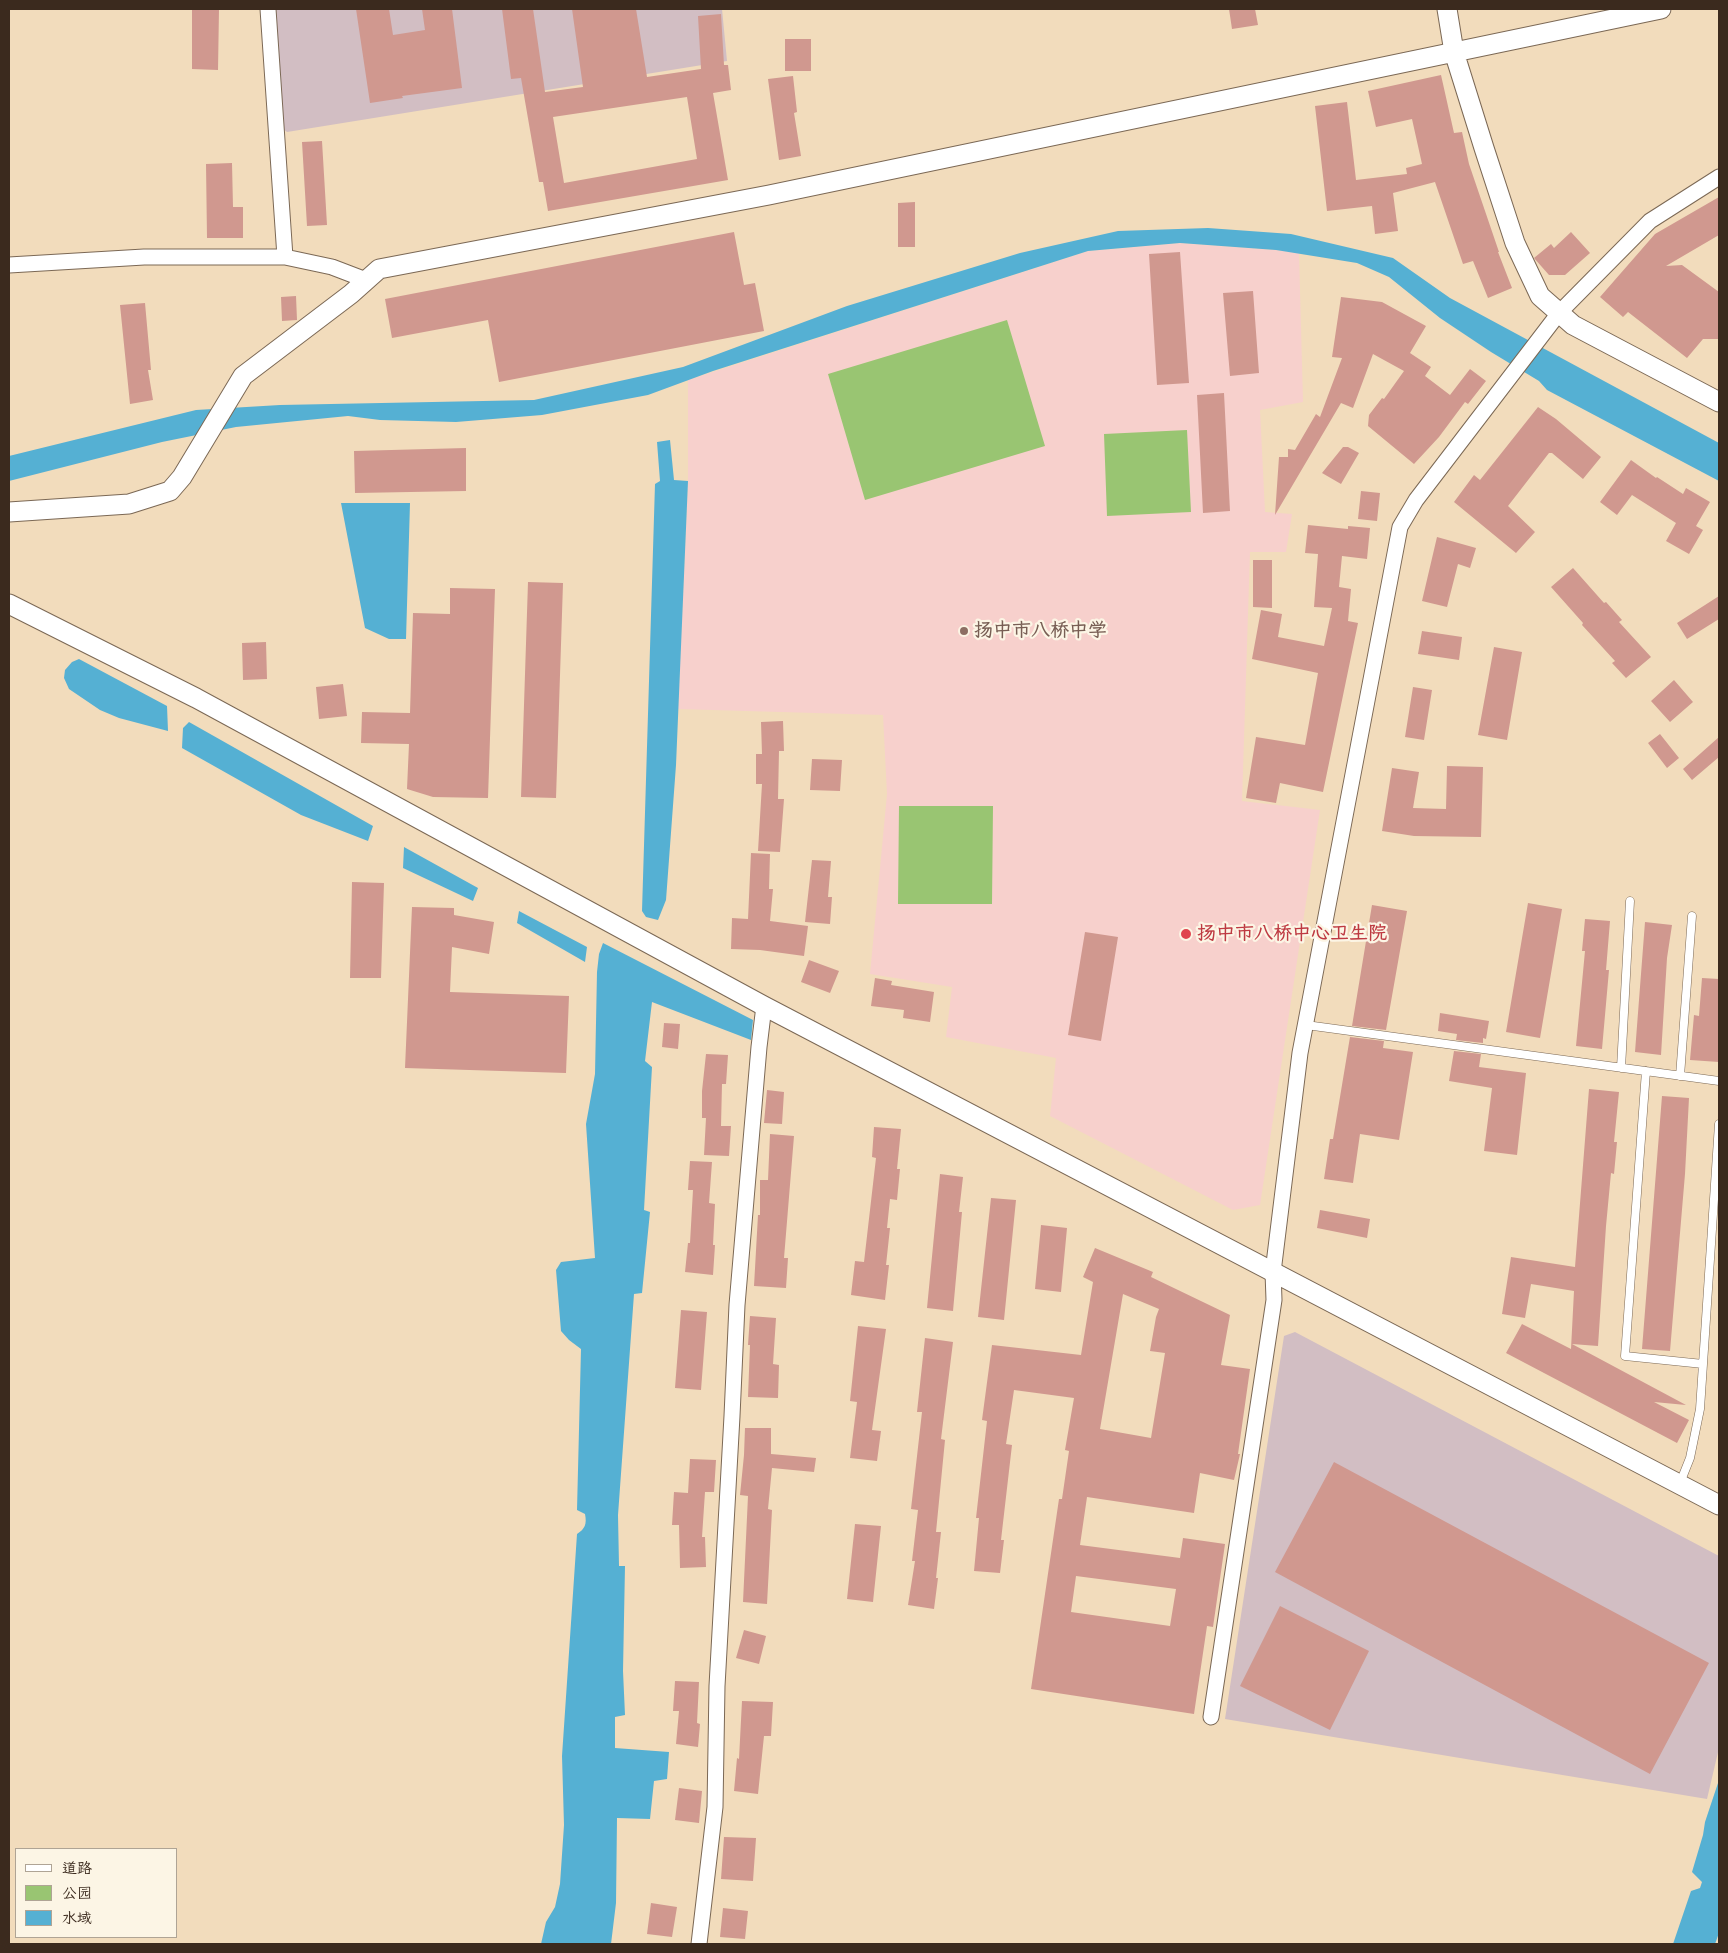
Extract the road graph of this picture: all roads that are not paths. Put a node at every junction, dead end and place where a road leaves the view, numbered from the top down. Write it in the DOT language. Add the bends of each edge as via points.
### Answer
graph roads {
  1 [pos="268,9"];
  2 [pos="1446,9"];
  3 [pos="1661,9"];
  4 [pos="1454,52"];
  5 [pos="1719,177"];
  6 [pos="285,257"];
  7 [pos="9,265"];
  8 [pos="366,280"];
  9 [pos="1559,313"];
  10 [pos="1719,402"];
  11 [pos="9,512"];
  12 [pos="9,604"];
  13 [pos="1630,901"];
  14 [pos="1692,916"];
  15 [pos="764,1006"];
  16 [pos="1306,1025"];
  17 [pos="1622,1068"];
  18 [pos="1646,1071"];
  19 [pos="1680,1076"];
  20 [pos="1719,1081"];
  21 [pos="1719,1124"];
  22 [pos="1273,1272"];
  23 [pos="1702,1364"];
  24 [pos="1679,1484"];
  25 [pos="1719,1505"];
  26 [pos="1211,1717"];
  27 [pos="698,1944"];
  1 -- 6 [label="street"];
  2 -- 4 [label="street"];
  3 -- 4 [label="street"];
  4 -- 8 [label="street" via="769,195 379,268"];
  4 -- 9 [label="street" via="1515,243 1540,296"];
  5 -- 9 [label="street" via="1650,221"];
  6 -- 7 [label="street" via="144,257"];
  6 -- 8 [label="street" via="332,267"];
  8 -- 11 [label="street" via="243,376 182,478 170,491 129,504"];
  9 -- 10 [label="street" via="1573,325"];
  9 -- 16 [label="street" via="1416,500 1400,527"];
  12 -- 15 [label="street" via="196,698"];
  13 -- 17 [label="lane"];
  14 -- 19 [label="lane"];
  15 -- 22 [label="street"];
  15 -- 27 [label="street" via="737,1305 717,1686 715,1807"];
  16 -- 17 [label="lane"];
  16 -- 22 [label="street"];
  17 -- 18 [label="lane"];
  18 -- 19 [label="lane"];
  18 -- 23 [label="lane" via="1625,1356"];
  19 -- 20 [label="lane"];
  21 -- 23 [label="lane"];
  22 -- 24 [label="street"];
  22 -- 26 [label="street" via="1274,1300"];
  23 -- 24 [label="lane" via="1700,1409 1690,1458"];
  24 -- 25 [label="street"];
}
